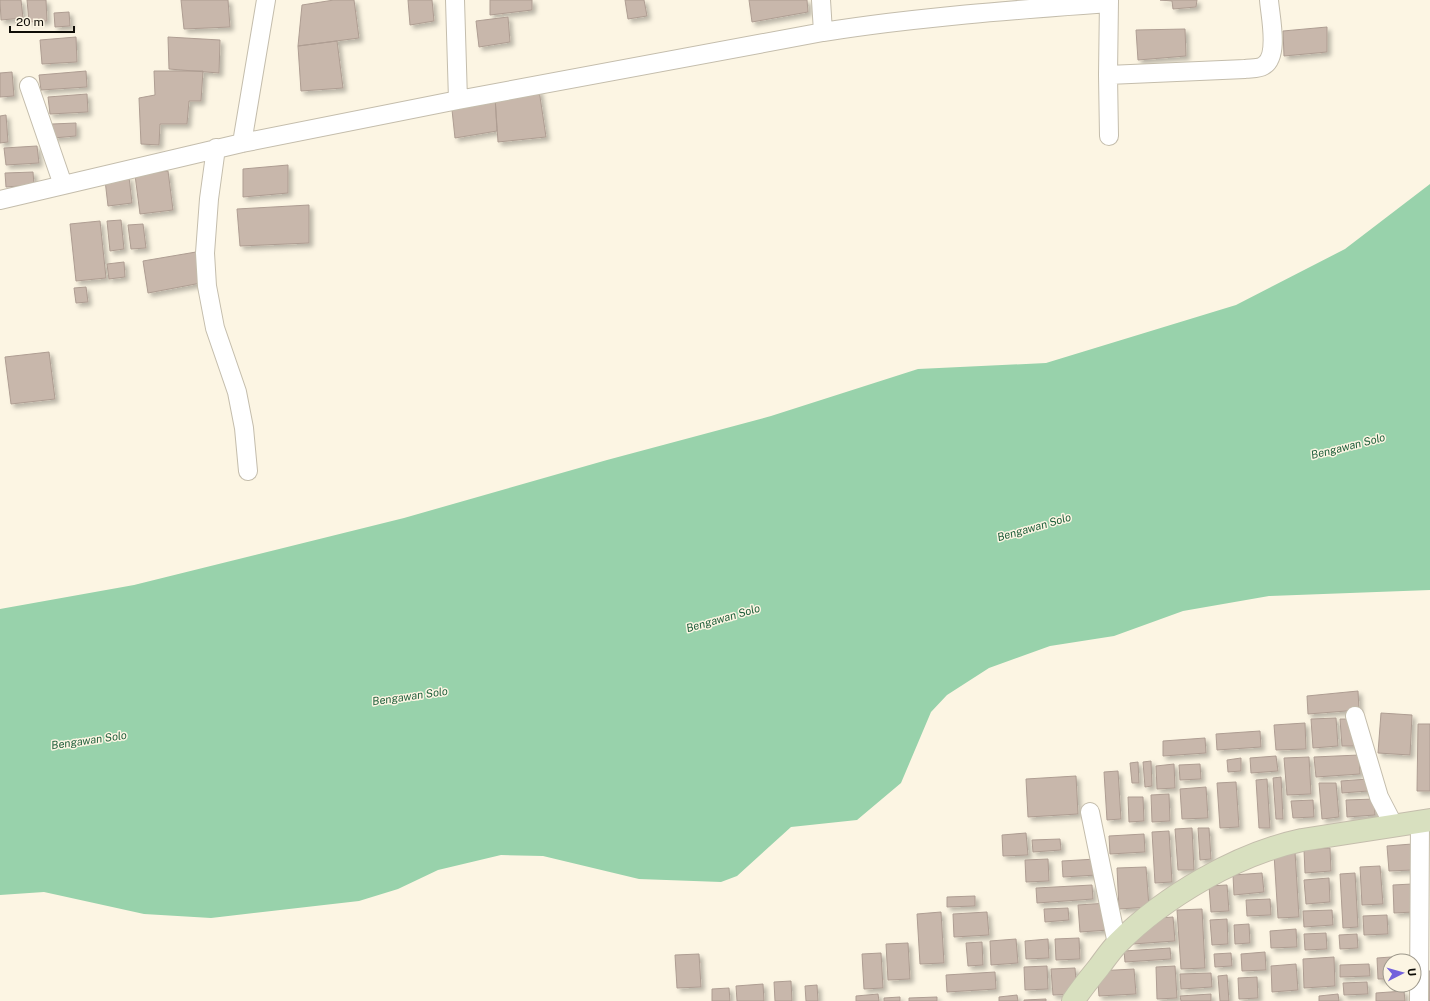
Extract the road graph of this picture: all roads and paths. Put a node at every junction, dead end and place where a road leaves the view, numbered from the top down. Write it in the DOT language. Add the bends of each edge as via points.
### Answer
graph roads {
  1 [pos="266,0"];
  2 [pos="455,0"];
  3 [pos="822,0"];
  4 [pos="1269,0"];
  5 [pos="1109,1"];
  6 [pos="823,32"];
  7 [pos="1108,75"];
  8 [pos="29,86"];
  9 [pos="458,100"];
  10 [pos="1109,136"];
  11 [pos="242,143"];
  12 [pos="216,148"];
  13 [pos="63,185"];
  14 [pos="0,200"];
  15 [pos="248,471"];
  16 [pos="1355,716"];
  17 [pos="1090,812"];
  18 [pos="1425,821"];
  19 [pos="1394,826"];
  20 [pos="1117,944"];
  21 [pos="1073,1001"];
  22 [pos="1419,1001"];
  1 -- 11 [label="street"];
  2 -- 9 [label="street"];
  3 -- 6 [label="street"];
  4 -- 7 [label="street" via="1273,49 1270,59 1263,66"];
  5 -- 6 [label="street" via="968,14"];
  5 -- 7 [label="street"];
  6 -- 9 [label="street"];
  7 -- 10 [label="street"];
  8 -- 13 [label="street"];
  9 -- 11 [label="street"];
  11 -- 12 [label="street"];
  12 -- 13 [label="street"];
  12 -- 15 [label="street" via="205,253 207,286 215,328 237,392"];
  13 -- 14 [label="street"];
  16 -- 19 [label="street" via="1376,788"];
  17 -- 20 [label="street"];
  18 -- 19 [label="street"];
  18 -- 22 [label="street"];
  19 -- 20 [label="street" via="1302,840 1248,857 1190,887 1150,914"];
  20 -- 21 [label="street"];
}
